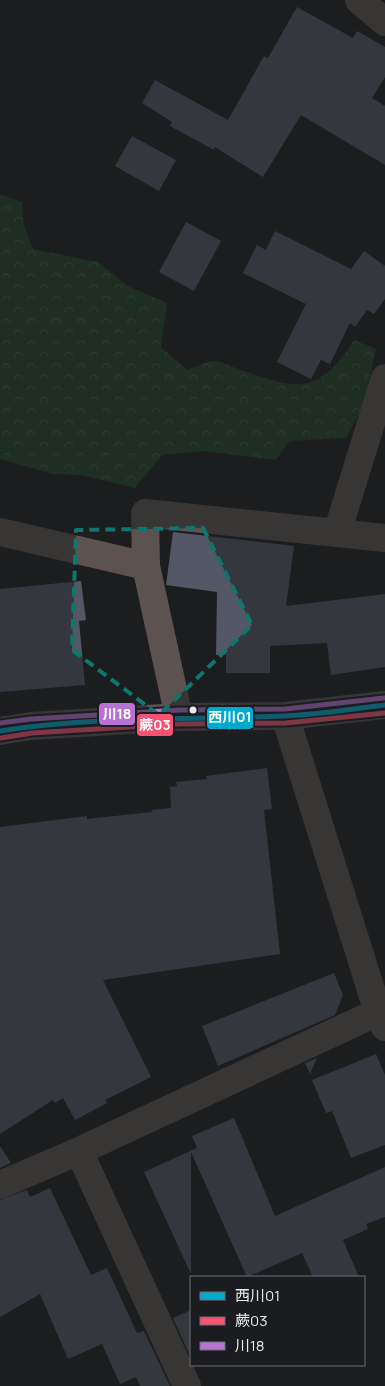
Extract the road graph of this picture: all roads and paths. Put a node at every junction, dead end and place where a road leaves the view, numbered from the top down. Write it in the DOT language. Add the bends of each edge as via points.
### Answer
graph roads {
  1 [pos="359,0"];
  2 [pos="385,22"];
  3 [pos="385,378"];
  4 [pos="0,532"];
  5 [pos="337,533"];
  6 [pos="385,538"];
  7 [pos="146,566"];
  8 [pos="385,704"];
  9 [pos="285,716"];
  10 [pos="179,717"];
  11 [pos="0,731"];
  12 [pos="381,1019"];
  13 [pos="79,1151"];
  14 [pos="0,1185"];
  15 [pos="187,1386"];
  1 -- 2 [label="street"];
  3 -- 5 [label="street"];
  4 -- 7 [label="street"];
  5 -- 6 [label="street"];
  5 -- 7 [label="street" via="145,513"];
  7 -- 10 [label="street"];
  8 -- 9 [label="main road"];
  9 -- 10 [label="main road"];
  9 -- 12 [label="street"];
  10 -- 11 [label="main road" via="30,726"];
  12 -- 13 [label="street"];
  13 -- 14 [label="street"];
  13 -- 15 [label="street"];
}
